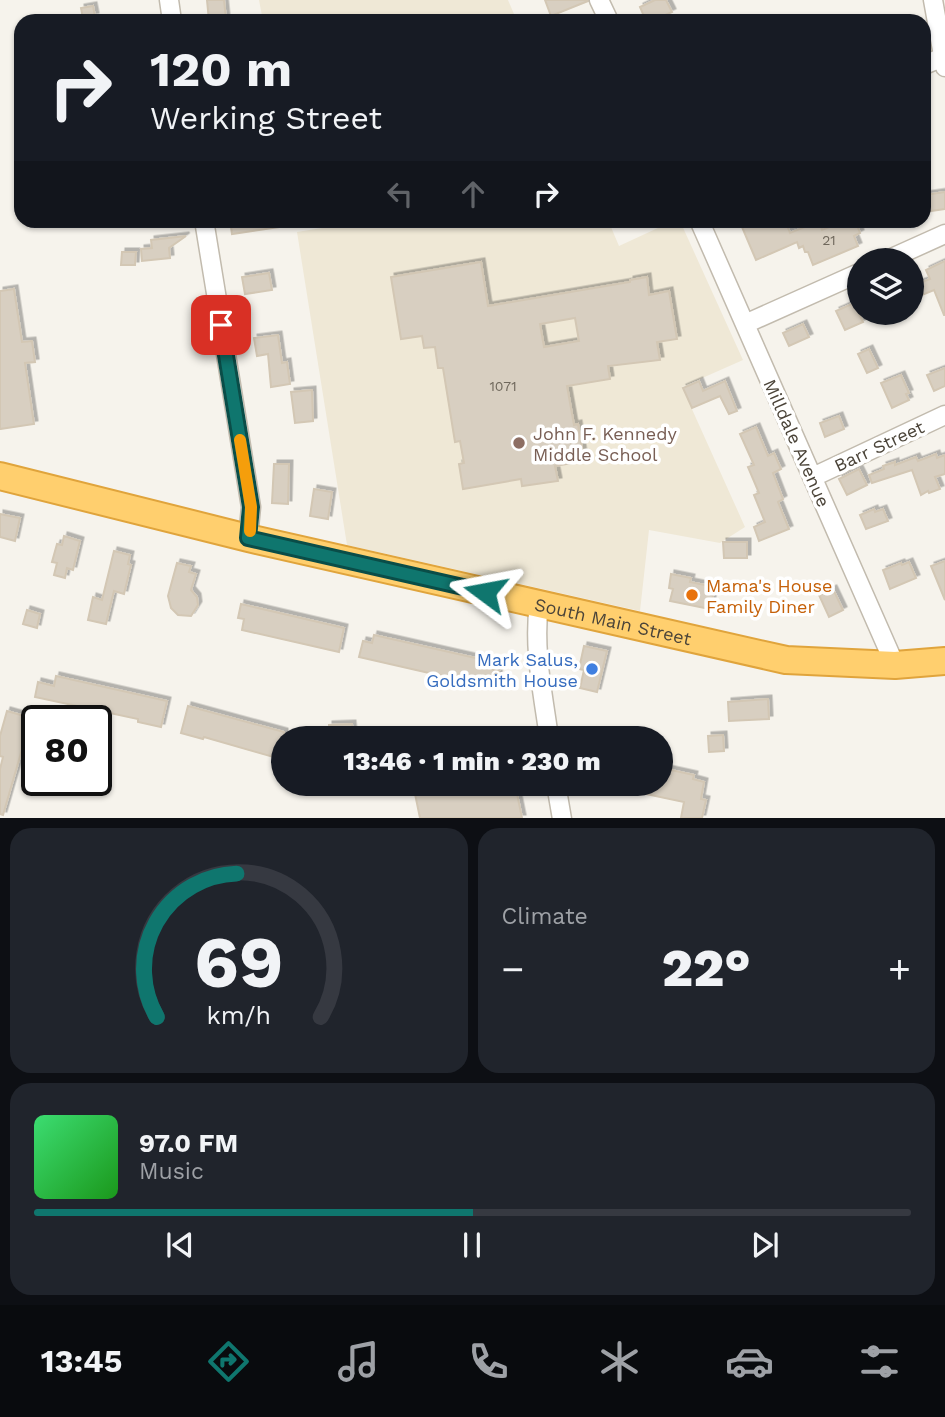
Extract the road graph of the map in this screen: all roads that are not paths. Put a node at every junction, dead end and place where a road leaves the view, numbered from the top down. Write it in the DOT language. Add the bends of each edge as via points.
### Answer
graph roads {
  1 [pos="933,0"];
  2 [pos="944,62"];
  3 [pos="205,228"];
  4 [pos="703,228"];
  5 [pos="945,234"];
  6 [pos="914,248"];
  7 [pos="847,278"];
  8 [pos="745,324"];
  9 [pos="945,415"];
  10 [pos="0,476"];
  11 [pos="813,477"];
  12 [pos="248,538"];
  13 [pos="539,604"];
  14 [pos="945,661"];
  15 [pos="895,665"];
  16 [pos="548,726"];
  17 [pos="558,796"];
  18 [pos="562,818"];
  1 -- 2 [label="street"];
  3 -- 12 [label="street" via="251,507"];
  4 -- 8 [label="street, Milldale Avenue"];
  5 -- 6 [label="street"];
  7 -- 8 [label="street"];
  8 -- 11 [label="street, Milldale Avenue"];
  9 -- 11 [label="street, Barr Street"];
  10 -- 12 [label="highway, South Main Street"];
  11 -- 15 [label="street, Milldale Avenue"];
  12 -- 13 [label="highway, South Main Street"];
  13 -- 15 [label="highway, South Main Street" via="786,660"];
  13 -- 16 [label="street" via="537,654"];
  14 -- 15 [label="highway, South Main Street"];
  17 -- 18 [label="street"];
}
